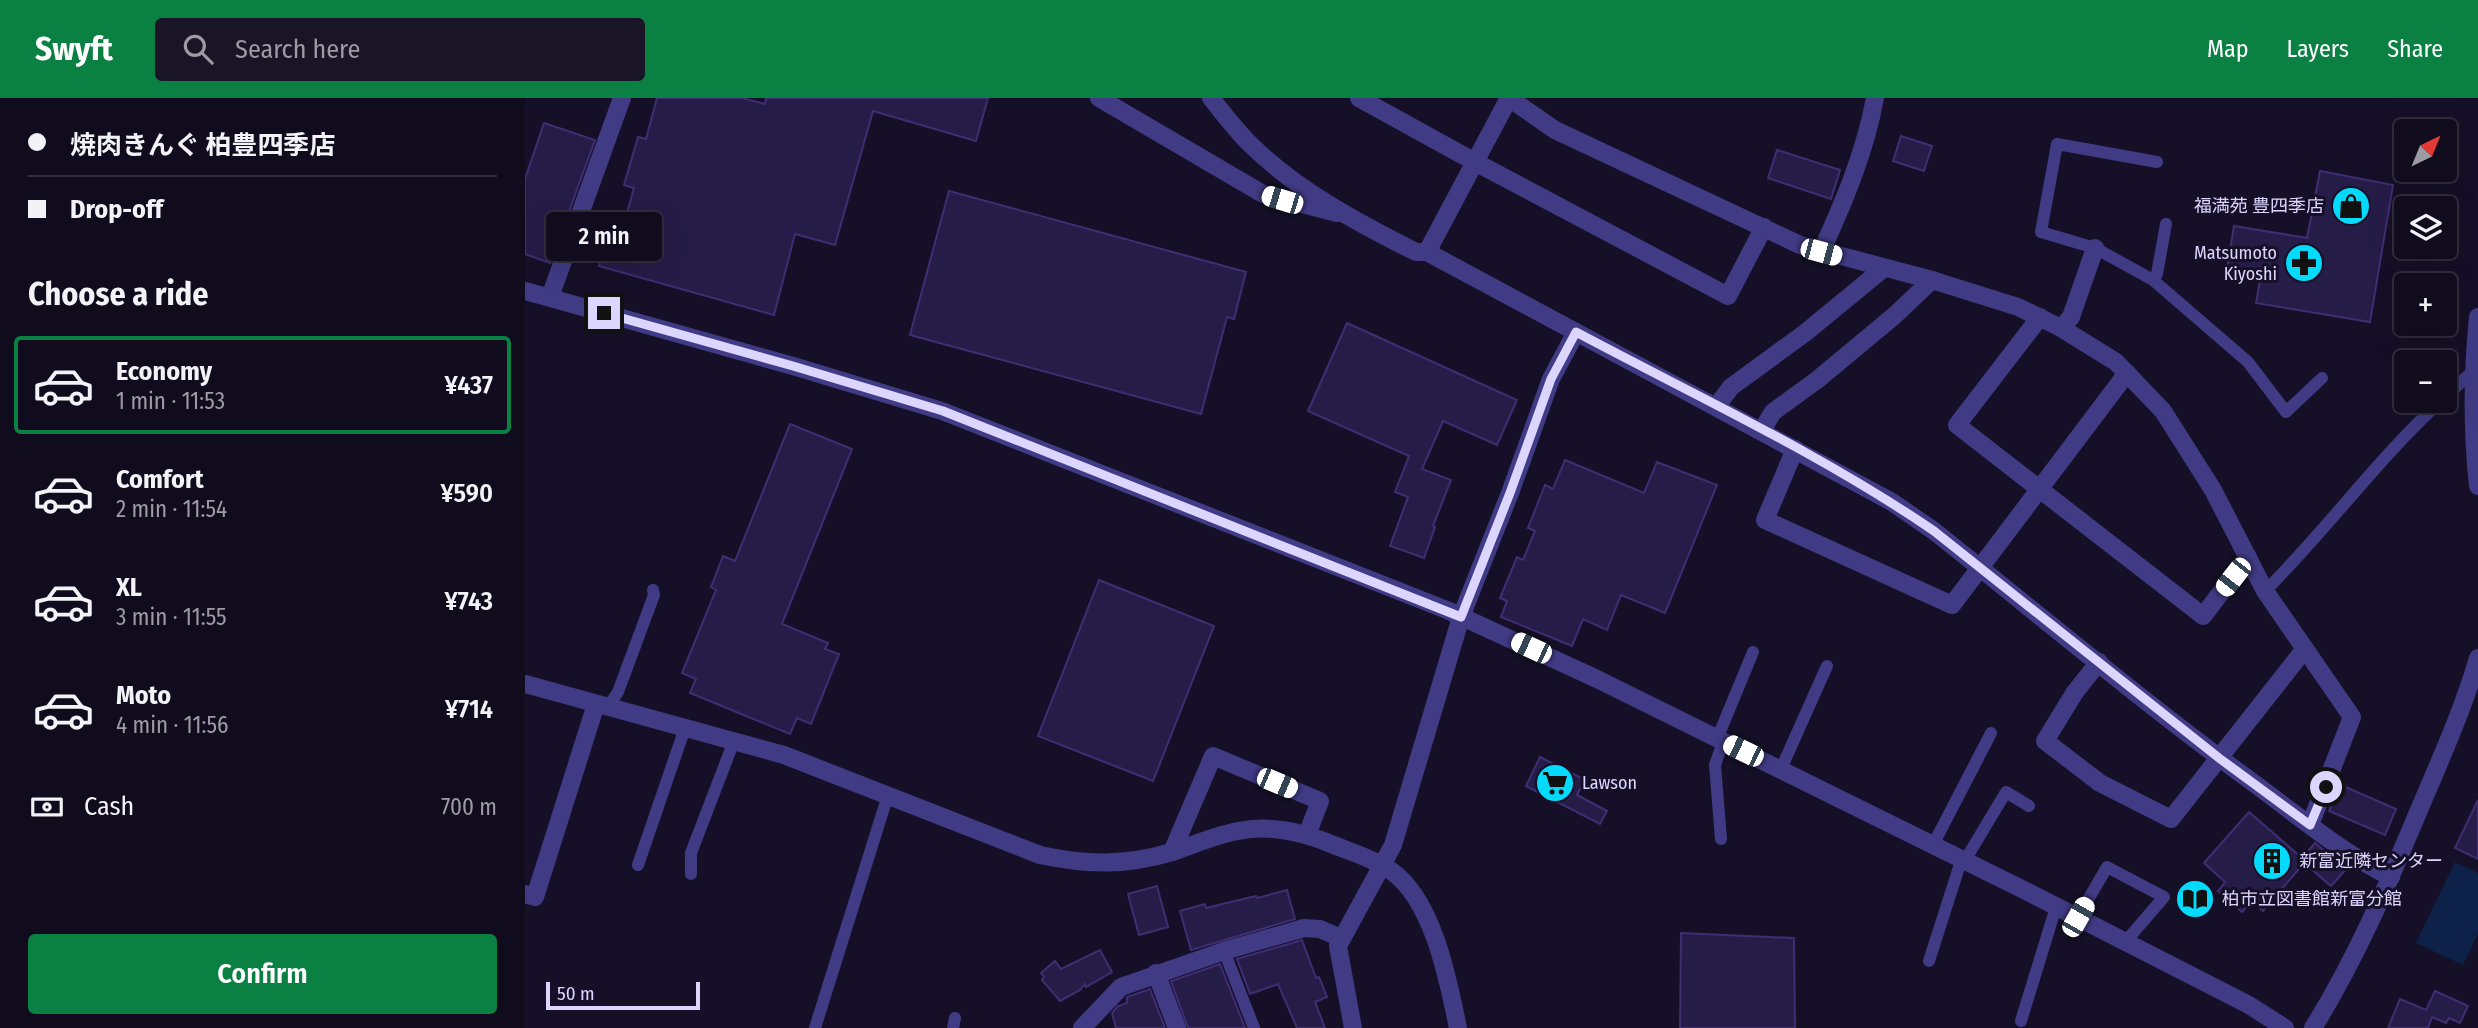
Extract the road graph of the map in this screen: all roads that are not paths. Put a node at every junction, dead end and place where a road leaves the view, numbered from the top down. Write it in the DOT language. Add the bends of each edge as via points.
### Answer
graph roads {
  1 [pos="622,98"];
  2 [pos="1099,98"];
  3 [pos="1211,98"];
  4 [pos="1359,98"];
  5 [pos="1509,98"];
  6 [pos="1875,98"];
  7 [pos="1475,162"];
  8 [pos="2157,162"];
  9 [pos="1350,216"];
  10 [pos="2166,224"];
  11 [pos="1764,227"];
  12 [pos="2095,248"];
  13 [pos="1427,252"];
  14 [pos="1821,252"];
  15 [pos="1884,268"];
  16 [pos="1932,280"];
  17 [pos="2153,280"];
  18 [pos="525,291"];
  19 [pos="550,298"];
  20 [pos="2040,317"];
  21 [pos="2478,317"];
  22 [pos="2061,328"];
  23 [pos="1576,332"];
  24 [pos="2473,371"];
  25 [pos="2127,373"];
  26 [pos="2322,378"];
  27 [pos="2457,386"];
  28 [pos="1716,407"];
  29 [pos="2429,413"];
  30 [pos="1762,430"];
  31 [pos="1795,449"];
  32 [pos="2478,486"];
  33 [pos="2039,488"];
  34 [pos="2248,558"];
  35 [pos="1979,567"];
  36 [pos="653,590"];
  37 [pos="2266,591"];
  38 [pos="1461,617"];
  39 [pos="2304,650"];
  40 [pos="1753,652"];
  41 [pos="2478,658"];
  42 [pos="2099,662"];
  43 [pos="1826,666"];
  44 [pos="525,684"];
  45 [pos="602,706"];
  46 [pos="685,728"];
  47 [pos="1991,733"];
  48 [pos="1720,740"];
  49 [pos="734,741"];
  50 [pos="2219,758"];
  51 [pos="1781,769"];
  52 [pos="888,794"];
  53 [pos="2029,806"];
  54 [pos="2310,825"];
  55 [pos="1307,835"];
  56 [pos="1721,839"];
  57 [pos="1933,845"];
  58 [pos="1172,852"];
  59 [pos="1963,861"];
  60 [pos="638,865"];
  61 [pos="1383,866"];
  62 [pos="691,874"];
  63 [pos="2391,877"];
  64 [pos="525,894"];
  65 [pos="2056,907"];
  66 [pos="2078,917"];
  67 [pos="1341,938"];
  68 [pos="2126,941"];
  69 [pos="1224,951"];
  70 [pos="1929,961"];
  71 [pos="1156,973"];
  72 [pos="2021,1021"];
  73 [pos="1085,1027"];
  74 [pos="815,1028"];
  75 [pos="1177,1028"];
  76 [pos="1254,1028"];
  77 [pos="1353,1028"];
  78 [pos="1458,1028"];
  79 [pos="2285,1028"];
  80 [pos="2313,1028"];
  1 -- 19 [label="street"];
  2 -- 9 [label="street" via="1263,194"];
  3 -- 9 [label="street" via="1250,144 1279,169"];
  4 -- 7 [label="street"];
  5 -- 7 [label="street"];
  5 -- 11 [label="street" via="1555,130"];
  6 -- 14 [label="street" via="1865,142"];
  7 -- 11 [label="street" via="1728,296"];
  7 -- 13 [label="street"];
  8 -- 12 [label="lane" via="2057,144 2041,232"];
  9 -- 13 [label="street" via="1416,253"];
  10 -- 17 [label="lane"];
  11 -- 14 [label="street"];
  12 -- 17 [label="lane"];
  12 -- 22 [label="street" via="2071,317"];
  13 -- 23 [label="street"];
  14 -- 15 [label="street"];
  15 -- 16 [label="street"];
  15 -- 28 [label="street" via="1731,387"];
  16 -- 20 [label="street"];
  16 -- 30 [label="street" via="1773,412"];
  17 -- 26 [label="lane" via="2248,362 2285,412"];
  18 -- 19 [label="street"];
  19 -- 38 [label="street" via="943,411"];
  20 -- 22 [label="street"];
  20 -- 33 [label="street" via="1957,425"];
  21 -- 24 [label="street"];
  22 -- 25 [label="street"];
  23 -- 28 [label="street"];
  23 -- 38 [label="street" via="1551,379"];
  24 -- 27 [label="lane"];
  24 -- 32 [label="street"];
  25 -- 33 [label="street"];
  25 -- 34 [label="street" via="2163,411"];
  28 -- 30 [label="street"];
  29 -- 37 [label="lane"];
  30 -- 31 [label="street"];
  31 -- 35 [label="street" via="1892,502"];
  31 -- 35 [label="street" via="1765,520 1952,605"];
  33 -- 34 [label="street" via="2203,616"];
  33 -- 35 [label="street"];
  34 -- 37 [label="street"];
  35 -- 42 [label="street"];
  36 -- 45 [label="lane" via="618,692"];
  37 -- 39 [label="street"];
  38 -- 48 [label="street"];
  38 -- 61 [label="street" via="1394,845"];
  39 -- 50 [label="street"];
  39 -- 54 [label="street" via="2351,717"];
  40 -- 48 [label="lane"];
  41 -- 63 [label="street"];
  42 -- 50 [label="street"];
  42 -- 50 [label="street" via="2045,741 2100,783 2171,819"];
  43 -- 51 [label="lane"];
  44 -- 45 [label="street"];
  45 -- 46 [label="street"];
  45 -- 64 [label="street" via="535,897"];
  46 -- 49 [label="street"];
  46 -- 60 [label="lane"];
  47 -- 57 [label="lane"];
  48 -- 51 [label="street"];
  48 -- 56 [label="lane" via="1715,765"];
  49 -- 52 [label="street"];
  49 -- 62 [label="lane" via="691,853"];
  50 -- 54 [label="street"];
  51 -- 57 [label="street"];
  52 -- 58 [label="street" via="1058,859 1098,864"];
  52 -- 74 [label="lane"];
  53 -- 59 [label="lane" via="2007,792"];
  54 -- 63 [label="street"];
  55 -- 58 [label="street" via="1245,829"];
  55 -- 58 [label="street" via="1320,801 1213,756"];
  55 -- 61 [label="street"];
  57 -- 59 [label="street"];
  59 -- 65 [label="street"];
  59 -- 70 [label="lane"];
  61 -- 67 [label="street"];
  61 -- 78 [label="street" via="1407,884 1425,912"];
  63 -- 80 [label="street"];
  65 -- 66 [label="street"];
  65 -- 72 [label="lane"];
  66 -- 68 [label="street"];
  66 -- 68 [label="lane" via="2107,867 2164,897"];
  67 -- 69 [label="street" via="1304,928"];
  67 -- 77 [label="street" via="1339,960"];
  68 -- 79 [label="street"];
  69 -- 71 [label="street"];
  69 -- 76 [label="lane"];
  71 -- 73 [label="street" via="1121,987"];
  71 -- 75 [label="street"];
}
